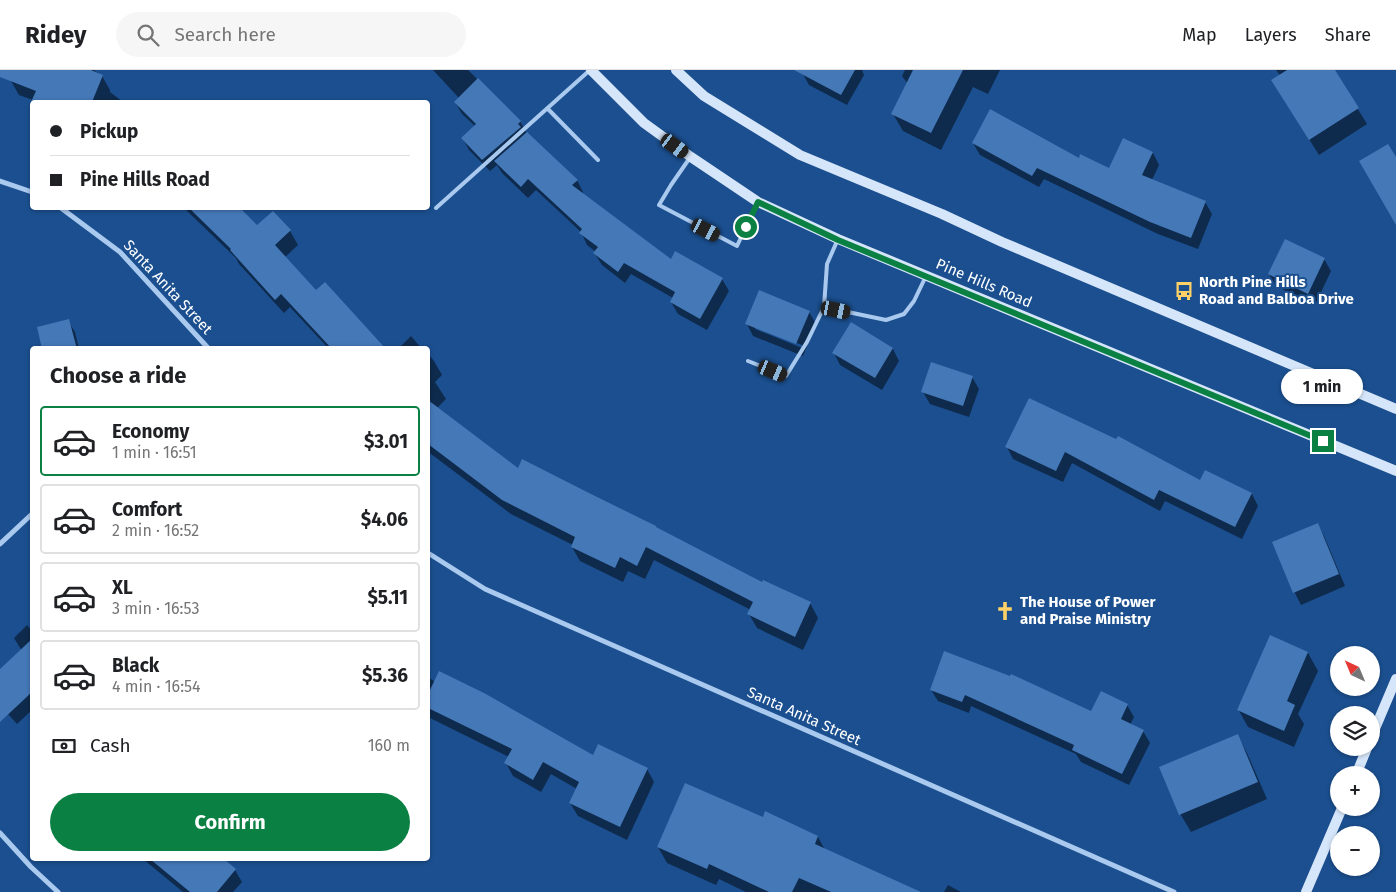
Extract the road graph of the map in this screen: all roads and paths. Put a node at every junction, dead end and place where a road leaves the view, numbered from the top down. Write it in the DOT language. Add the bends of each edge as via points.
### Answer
graph roads {
  1 [pos="591,70"];
  2 [pos="676,70"];
  3 [pos="548,109"];
  4 [pos="691,157"];
  5 [pos="598,160"];
  6 [pos="0,181"];
  7 [pos="30,191"];
  8 [pos="758,202"];
  9 [pos="436,208"];
  10 [pos="64,210"];
  11 [pos="838,240"];
  12 [pos="926,276"];
  13 [pos="824,307"];
  14 [pos="206,346"];
  15 [pos="748,361"];
  16 [pos="1396,409"];
  17 [pos="1396,471"];
  18 [pos="30,516"];
  19 [pos="0,544"];
  20 [pos="430,554"];
  21 [pos="1396,679"];
  22 [pos="1380,717"];
  23 [pos="1339,816"];
  24 [pos="0,833"];
  25 [pos="58,892"];
  26 [pos="1174,892"];
  27 [pos="1306,892"];
  1 -- 3 [label="lane"];
  1 -- 4 [label="main road, Pine Hills Road" via="644,123"];
  2 -- 16 [label="main road" via="704,96 800,155"];
  3 -- 5 [label="lane"];
  3 -- 9 [label="lane"];
  4 -- 8 [label="main road, Pine Hills Road"];
  4 -- 8 [label="lane" via="659,205 737,246"];
  6 -- 7 [label="street"];
  8 -- 11 [label="main road, Pine Hills Road"];
  10 -- 14 [label="street, Santa Anita Street" via="120,252"];
  11 -- 12 [label="main road, Pine Hills Road"];
  11 -- 13 [label="lane" via="827,264"];
  12 -- 13 [label="lane" via="904,314 886,320"];
  12 -- 17 [label="main road, Pine Hills Road"];
  13 -- 15 [label="lane" via="786,376"];
  18 -- 19 [label="street"];
  20 -- 26 [label="street, Santa Anita Street" via="485,590"];
  21 -- 22 [label="main road"];
  23 -- 27 [label="main road"];
  24 -- 25 [label="street"];
}
